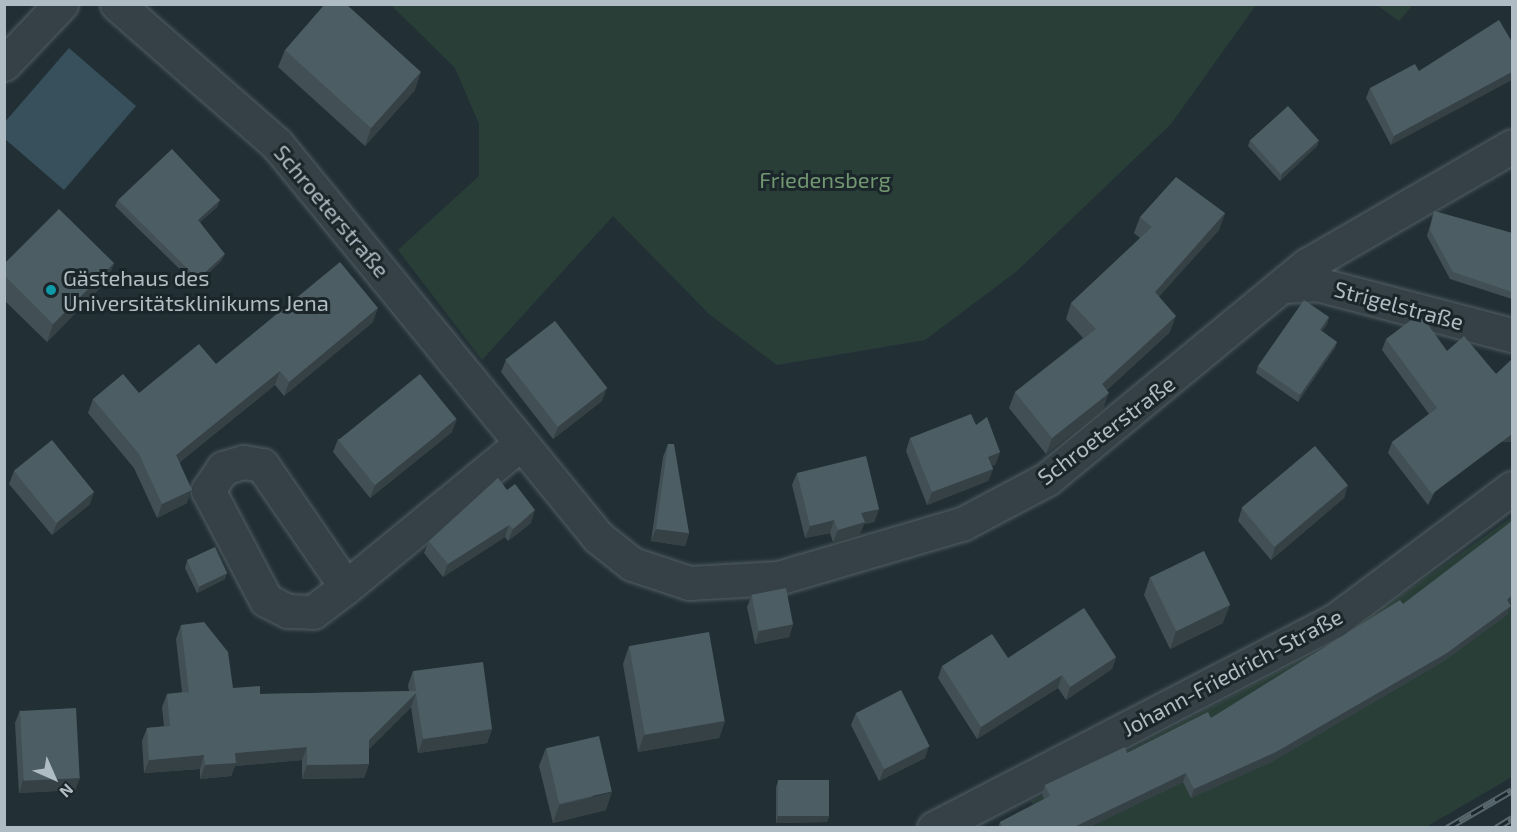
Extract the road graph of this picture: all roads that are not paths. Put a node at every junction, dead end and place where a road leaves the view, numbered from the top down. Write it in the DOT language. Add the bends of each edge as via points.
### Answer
graph roads {
  1 [pos="61,4"];
  2 [pos="117,4"];
  3 [pos="4,64"];
  4 [pos="1512,146"];
  5 [pos="1284,286"];
  6 [pos="1512,335"];
  7 [pos="520,444"];
  8 [pos="1512,488"];
  9 [pos="346,587"];
  10 [pos="934,828"];
  1 -- 3 [label="street"];
  2 -- 7 [label="street, Schroeterstraße" via="276,143 333,207"];
  4 -- 5 [label="street, Schroeterstraße" via="1307,265"];
  5 -- 6 [label="street, Strigelstraße" via="1317,284"];
  5 -- 7 [label="street, Schroeterstraße" via="1047,479 962,524 778,578 689,583 633,564 598,537"];
  7 -- 9 [label="street"];
  8 -- 10 [label="street, Johann-Friedrich-Straße" via="1335,621"];
  9 -- 9 [label="street" via="313,612 288,612 266,600 208,490 223,468 243,462 262,465"];
}
